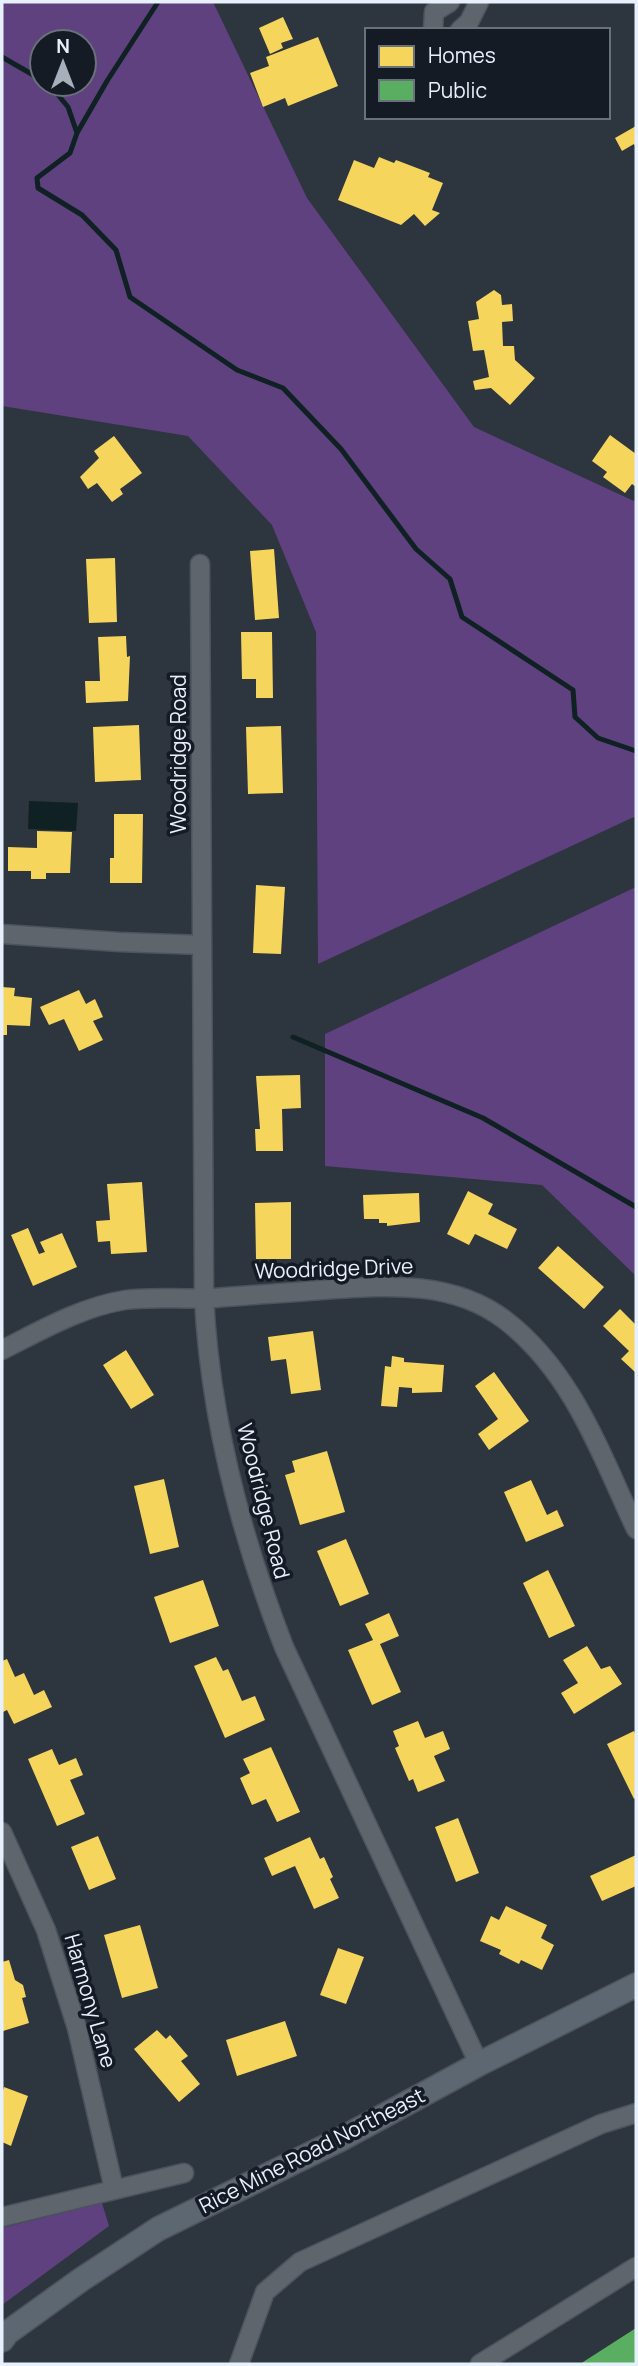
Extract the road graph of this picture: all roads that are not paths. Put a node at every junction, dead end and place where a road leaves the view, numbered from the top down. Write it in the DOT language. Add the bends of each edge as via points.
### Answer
graph roads {
  1 [pos="450,2"];
  2 [pos="479,2"];
  3 [pos="433,28"];
  4 [pos="462,28"];
  5 [pos="200,564"];
  6 [pos="2,934"];
  7 [pos="202,945"];
  8 [pos="204,1298"];
  9 [pos="2,1350"];
  10 [pos="636,1529"];
  11 [pos="2,1832"];
  12 [pos="636,1985"];
  13 [pos="479,2064"];
  14 [pos="636,2113"];
  15 [pos="184,2173"];
  16 [pos="114,2189"];
  17 [pos="2,2217"];
  18 [pos="636,2267"];
  19 [pos="4,2336"];
  20 [pos="239,2364"];
  21 [pos="480,2364"];
  1 -- 3 [label="street" via="434,12"];
  2 -- 4 [label="street"];
  5 -- 7 [label="street, Woodridge Road"];
  6 -- 7 [label="street"];
  7 -- 8 [label="street, Woodridge Road"];
  8 -- 9 [label="street, Woodridge Drive" via="125,1300 67,1318"];
  8 -- 10 [label="street, Woodridge Drive" via="383,1286 445,1292 485,1307 535,1346 562,1379"];
  8 -- 13 [label="street, Woodridge Road" via="217,1410 243,1530 261,1588 301,1684"];
  11 -- 16 [label="street, Harmony Lane" via="46,1930 73,2015"];
  12 -- 13 [label="main road, Rice Mine Road Northeast"];
  13 -- 19 [label="main road, Rice Mine Road Northeast" via="341,2139 158,2229"];
  14 -- 20 [label="street" via="601,2124 300,2262 265,2292"];
  15 -- 16 [label="street, Rice Mine Road Northeast"];
  16 -- 17 [label="street, Rice Mine Road Northeast"];
  18 -- 21 [label="street"];
}
